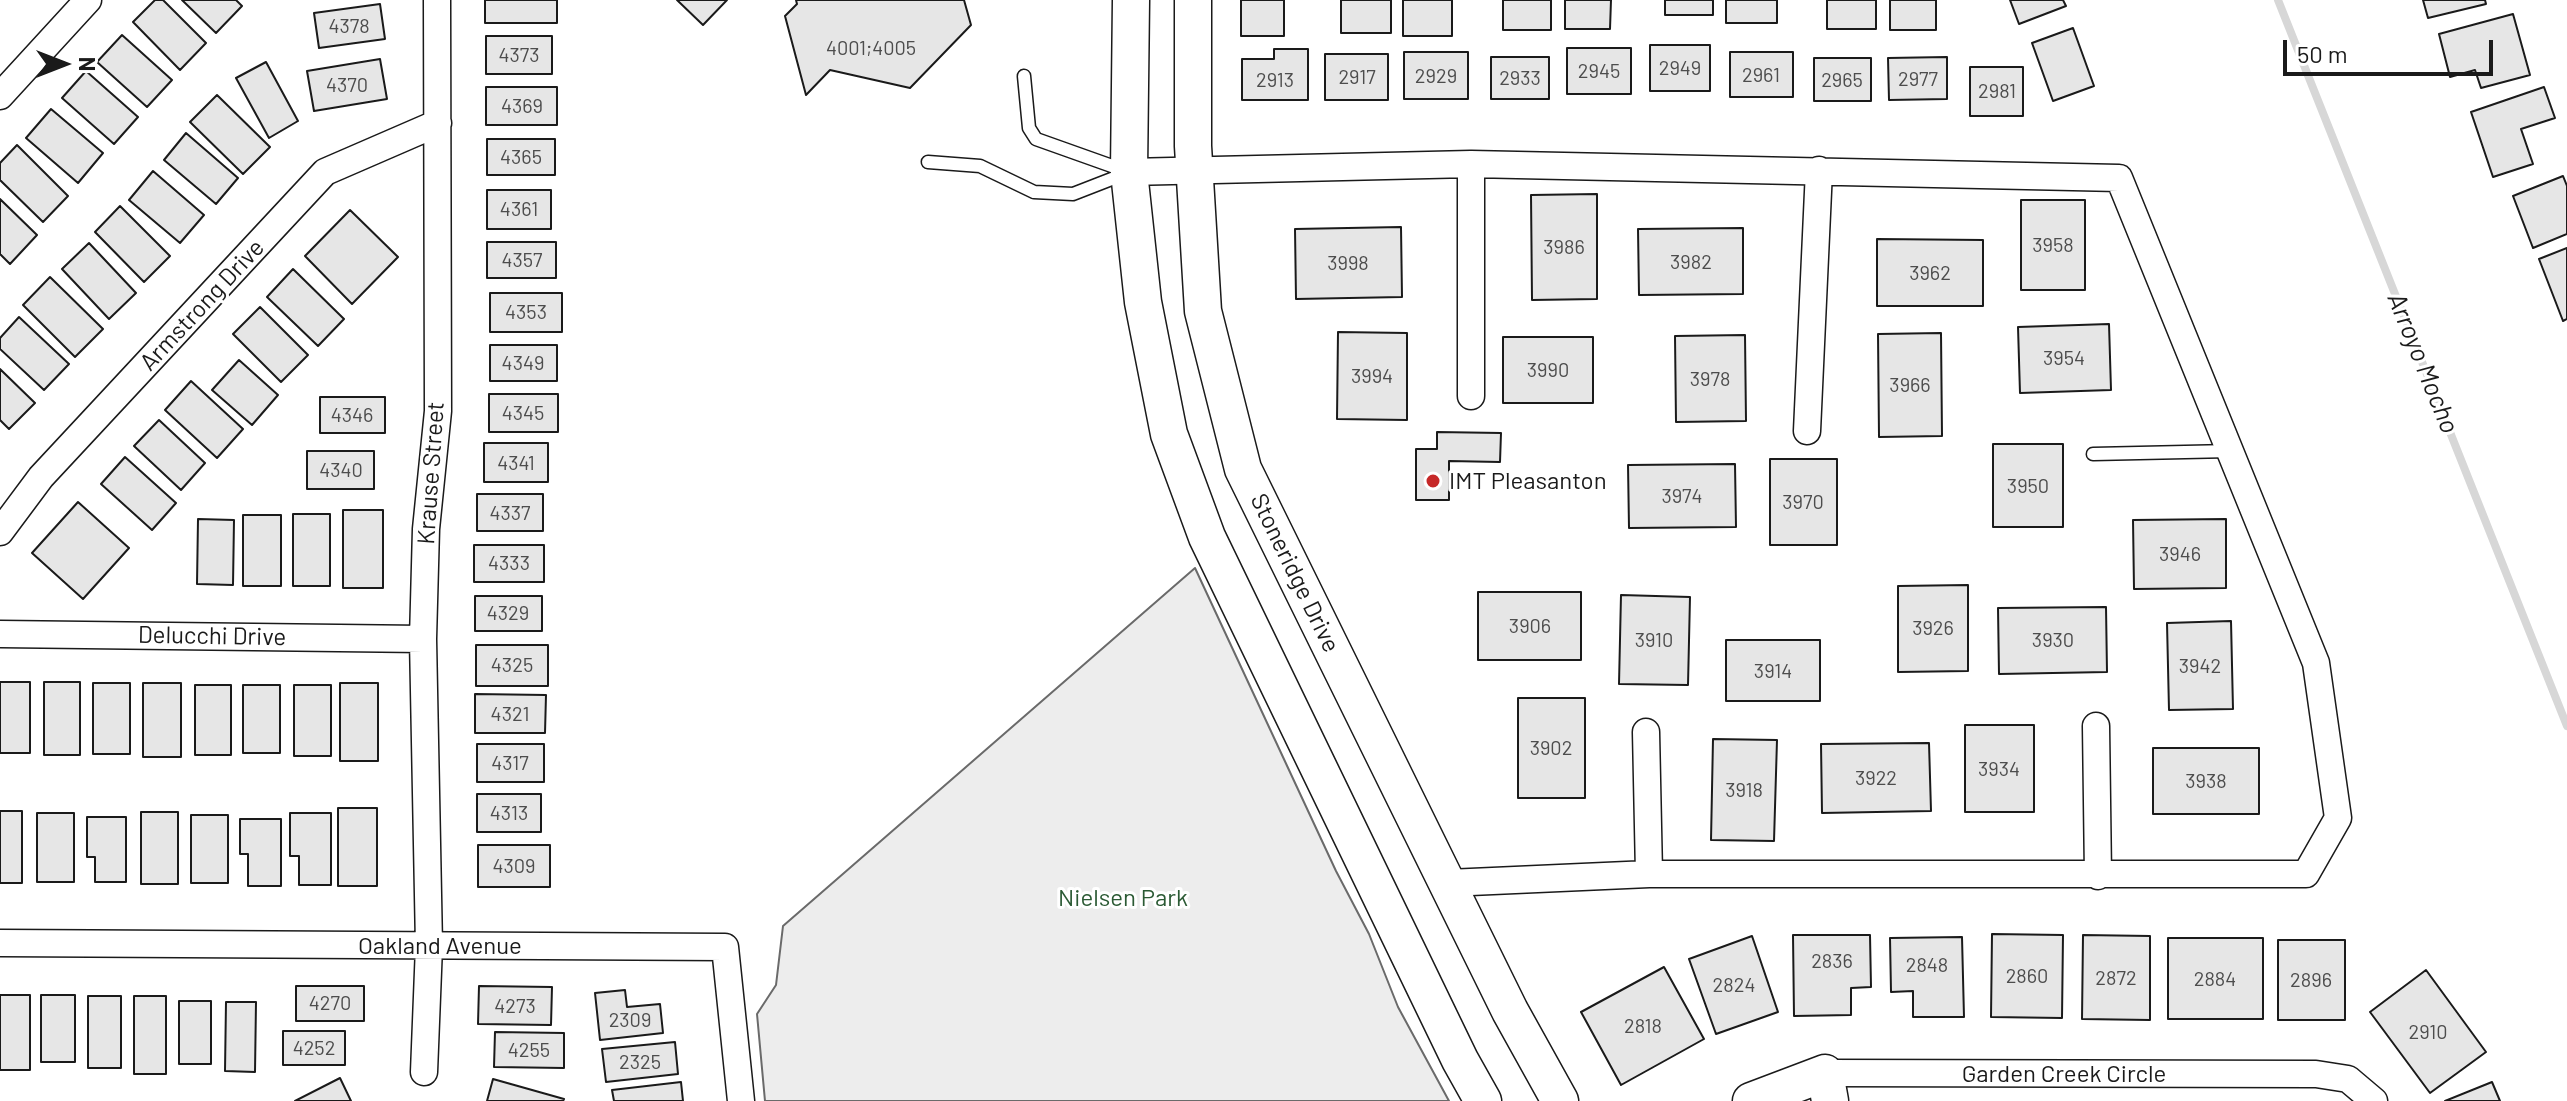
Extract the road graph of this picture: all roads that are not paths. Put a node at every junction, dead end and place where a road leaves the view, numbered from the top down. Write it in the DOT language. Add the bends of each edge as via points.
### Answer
graph roads {
  1 [pos="88,0"];
  2 [pos="437,0"];
  3 [pos="1131,0"];
  4 [pos="1193,0"];
  5 [pos="1024,76"];
  6 [pos="0,96"];
  7 [pos="438,123"];
  8 [pos="928,162"];
  9 [pos="1471,164"];
  10 [pos="1194,170"];
  11 [pos="1819,170"];
  12 [pos="1129,172"];
  13 [pos="1471,396"];
  14 [pos="1807,431"];
  15 [pos="2231,451"];
  16 [pos="2093,454"];
  17 [pos="0,532"];
  18 [pos="0,634"];
  19 [pos="423,639"];
  20 [pos="2096,726"];
  21 [pos="1646,732"];
  22 [pos="1649,874"];
  23 [pos="2098,876"];
  24 [pos="1448,883"];
  25 [pos="0,943"];
  26 [pos="429,946"];
  27 [pos="424,1072"];
  28 [pos="1828,1087"];
  29 [pos="741,1101"];
  30 [pos="1483,1101"];
  31 [pos="1560,1101"];
  32 [pos="1751,1101"];
  33 [pos="2374,1101"];
  1 -- 6 [label="street"];
  2 -- 7 [label="street, Krause Street"];
  3 -- 12 [label="main road"];
  4 -- 10 [label="main road, Stoneridge Drive"];
  5 -- 12 [label="lane" via="1029,128 1036,139"];
  7 -- 17 [label="street, Armstrong Drive" via="325,172 41,477"];
  7 -- 19 [label="street, Krause Street" via="438,411 426,529"];
  8 -- 12 [label="lane" via="980,166 1034,192 1073,194"];
  9 -- 10 [label="street"];
  9 -- 11 [label="street"];
  9 -- 13 [label="street"];
  10 -- 12 [label="street"];
  10 -- 24 [label="main road, Stoneridge Drive" via="1203,311 1243,469"];
  11 -- 14 [label="street"];
  11 -- 15 [label="street" via="2119,178"];
  12 -- 30 [label="main road" via="1143,302 1169,434 1207,537"];
  15 -- 16 [label="lane"];
  15 -- 23 [label="street" via="2316,663 2338,818 2306,874"];
  18 -- 19 [label="street, Delucchi Drive"];
  19 -- 26 [label="street, Krause Street"];
  20 -- 23 [label="street"];
  21 -- 22 [label="street"];
  22 -- 23 [label="street"];
  22 -- 24 [label="street"];
  24 -- 31 [label="main road, Stoneridge Drive"];
  25 -- 26 [label="street, Oakland Avenue"];
  26 -- 27 [label="street, Krause Street"];
  26 -- 29 [label="street, Oakland Avenue" via="725,947"];
  28 -- 32 [label="main road, Garden Creek Circle"];
  28 -- 33 [label="street, Garden Creek Circle" via="2316,1074 2348,1079"];
}
